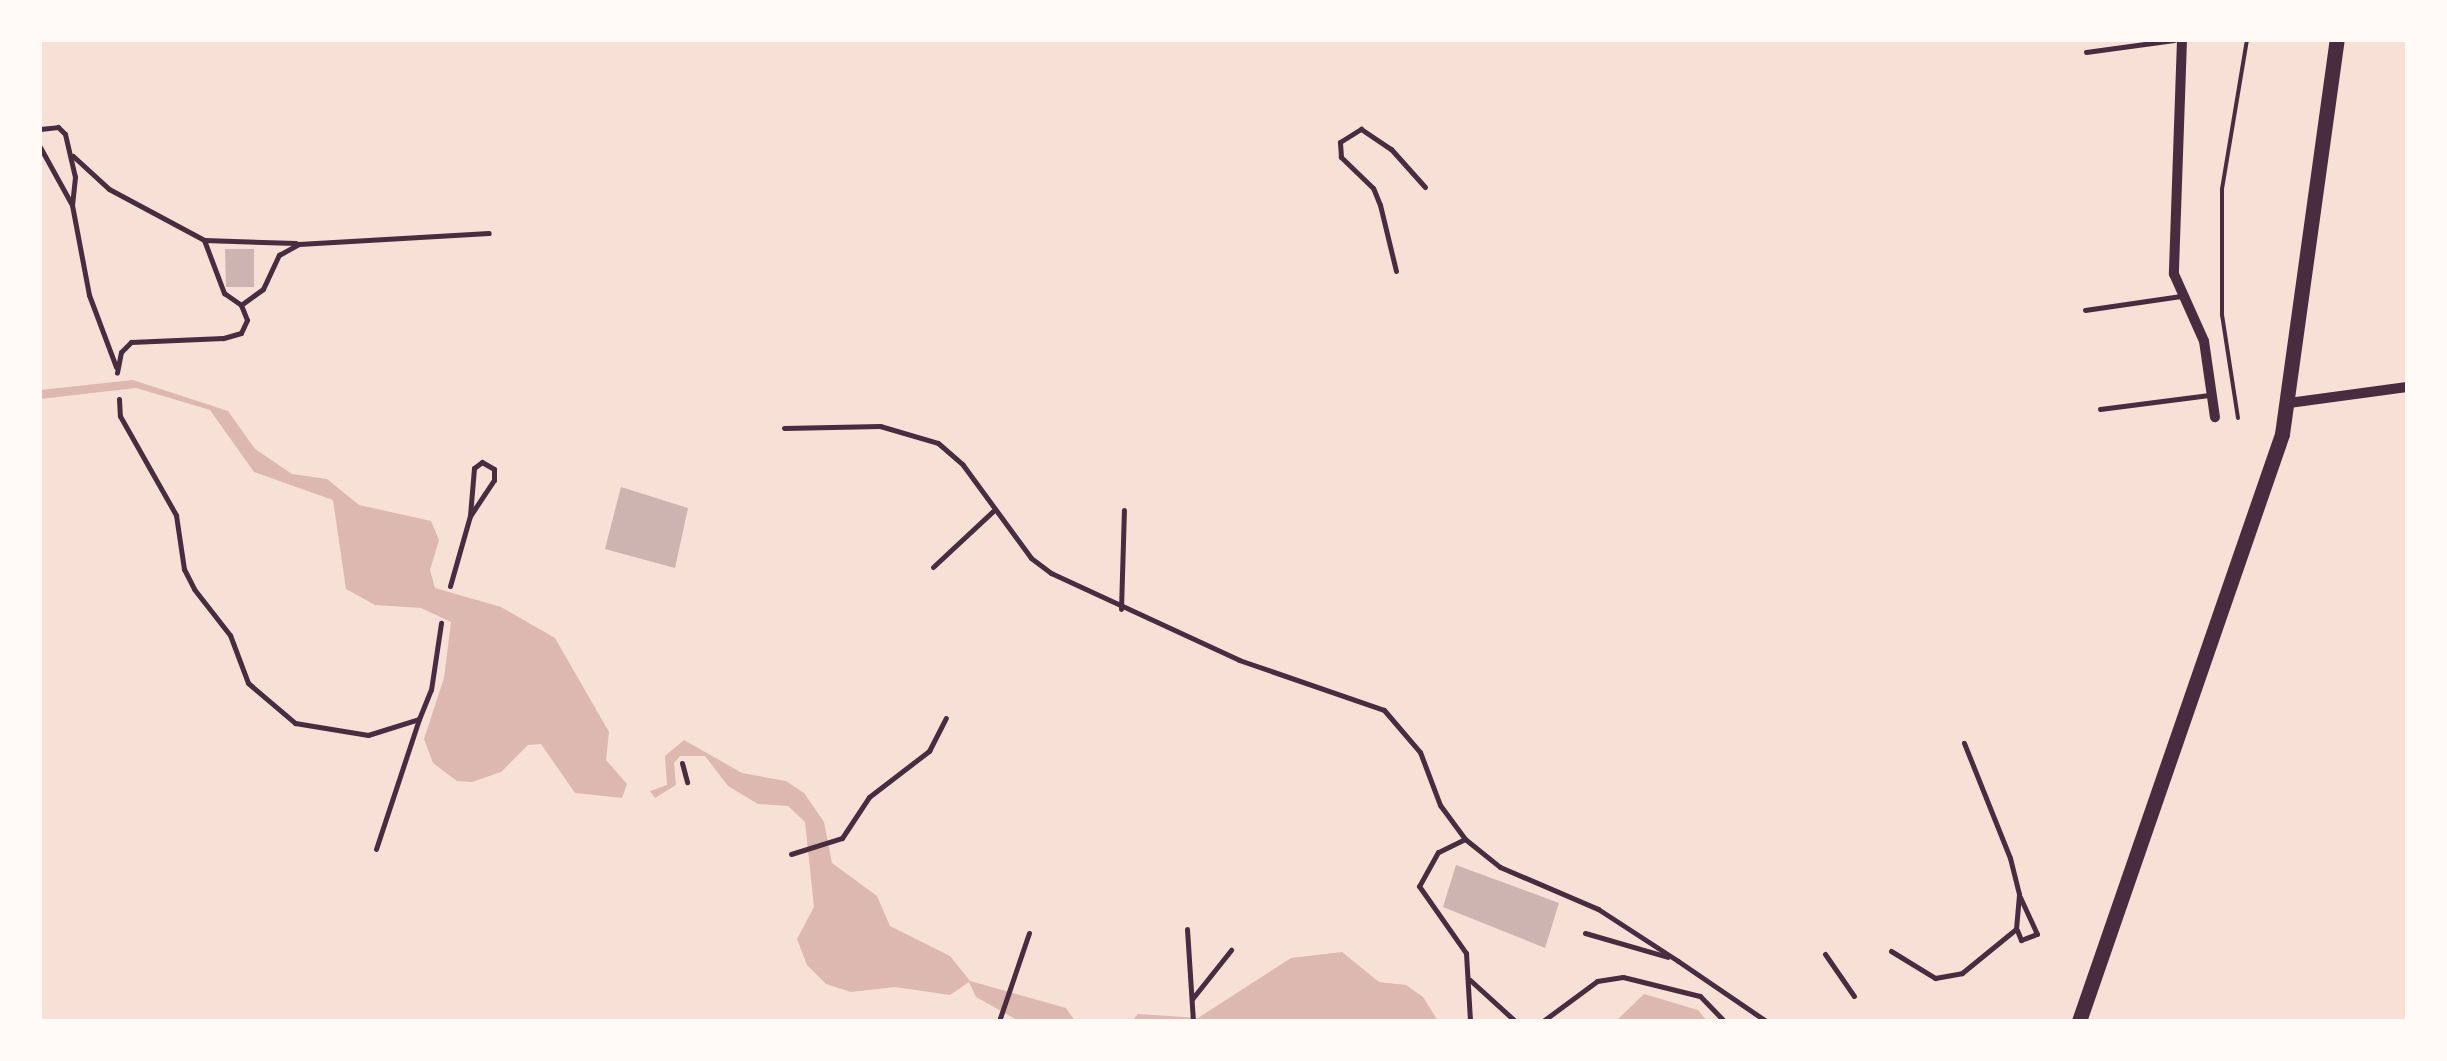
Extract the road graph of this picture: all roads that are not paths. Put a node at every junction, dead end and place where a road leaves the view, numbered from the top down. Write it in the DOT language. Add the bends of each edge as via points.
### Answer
graph roads {
  1 [pos="2174,40"];
  2 [pos="2182,40"];
  3 [pos="2336,40"];
  4 [pos="2086,52"];
  5 [pos="40,129"];
  6 [pos="40,147"];
  7 [pos="72,156"];
  8 [pos="1425,187"];
  9 [pos="72,206"];
  10 [pos="489,233"];
  11 [pos="204,240"];
  12 [pos="299,244"];
  13 [pos="1396,271"];
  14 [pos="2184,296"];
  15 [pos="241,304"];
  16 [pos="2085,310"];
  17 [pos="2407,387"];
  18 [pos="2212,395"];
  19 [pos="120,399"];
  20 [pos="2289,403"];
  21 [pos="2100,409"];
  22 [pos="2215,417"];
  23 [pos="784,428"];
  24 [pos="1124,510"];
  25 [pos="994,511"];
  26 [pos="470,516"];
  27 [pos="933,566"];
  28 [pos="450,586"];
  29 [pos="1121,609"];
  30 [pos="441,622"];
  31 [pos="946,718"];
  32 [pos="418,719"];
  33 [pos="1964,743"];
  34 [pos="682,764"];
  35 [pos="687,782"];
  36 [pos="1465,838"];
  37 [pos="376,849"];
  38 [pos="791,854"];
  39 [pos="2019,894"];
  40 [pos="1186,929"];
  41 [pos="2016,929"];
  42 [pos="1030,933"];
  43 [pos="1584,933"];
  44 [pos="1231,950"];
  45 [pos="1891,952"];
  46 [pos="1825,954"];
  47 [pos="1678,960"];
  48 [pos="1470,980"];
  49 [pos="1854,996"];
  50 [pos="1192,999"];
  51 [pos="1000,1018"];
  52 [pos="1194,1021"];
  53 [pos="1470,1021"];
  54 [pos="1515,1021"];
  55 [pos="1543,1021"];
  56 [pos="1724,1021"];
  57 [pos="1766,1021"];
  58 [pos="2079,1021"];
  1 -- 4 [label="lane"];
  2 -- 14 [label="street" via="2174,274"];
  3 -- 20 [label="main road"];
  5 -- 7 [label="lane" via="58,127"];
  6 -- 9 [label="lane"];
  7 -- 9 [label="lane"];
  7 -- 11 [label="lane" via="108,188"];
  8 -- 13 [label="lane" via="1361,129 1340,142 1341,157 1380,205"];
  9 -- 15 [label="lane" via="89,295 117,373 120,352 131,342 242,333 247,320"];
  10 -- 12 [label="lane"];
  11 -- 12 [label="lane"];
  11 -- 15 [label="lane" via="224,292"];
  12 -- 15 [label="lane" via="279,255 263,290"];
  14 -- 16 [label="lane"];
  14 -- 18 [label="street" via="2204,342"];
  17 -- 20 [label="street"];
  18 -- 21 [label="lane"];
  18 -- 22 [label="street"];
  19 -- 32 [label="lane" via="120,416 176,515 184,569 230,635 248,683 296,723 336,733 368,735"];
  20 -- 58 [label="main road"];
  23 -- 25 [label="lane" via="916,432 963,465"];
  24 -- 29 [label="lane"];
  25 -- 27 [label="lane"];
  25 -- 29 [label="lane" via="1031,558"];
  26 -- 26 [label="lane" via="494,480 494,468 482,462 474,468"];
  26 -- 28 [label="lane"];
  29 -- 36 [label="lane" via="1384,710 1420,752 1440,805"];
  30 -- 32 [label="lane" via="431,690"];
  31 -- 38 [label="lane" via="929,751 869,797 842,838"];
  32 -- 37 [label="lane"];
  33 -- 39 [label="lane"];
  34 -- 35 [label="lane"];
  36 -- 47 [label="lane" via="1500,867 1598,909"];
  36 -- 48 [label="lane" via="1438,852 1419,886 1466,953"];
  39 -- 41 [label="lane"];
  39 -- 41 [label="lane" via="2037,934 2021,940"];
  40 -- 50 [label="lane"];
  41 -- 45 [label="lane" via="1962,973 1935,978"];
  42 -- 51 [label="lane"];
  43 -- 47 [label="lane"];
  44 -- 50 [label="lane"];
  46 -- 49 [label="lane"];
  47 -- 57 [label="lane"];
  48 -- 53 [label="lane"];
  48 -- 54 [label="lane"];
  50 -- 52 [label="lane"];
  55 -- 56 [label="lane" via="1597,981 1622,977 1700,996"];
}
